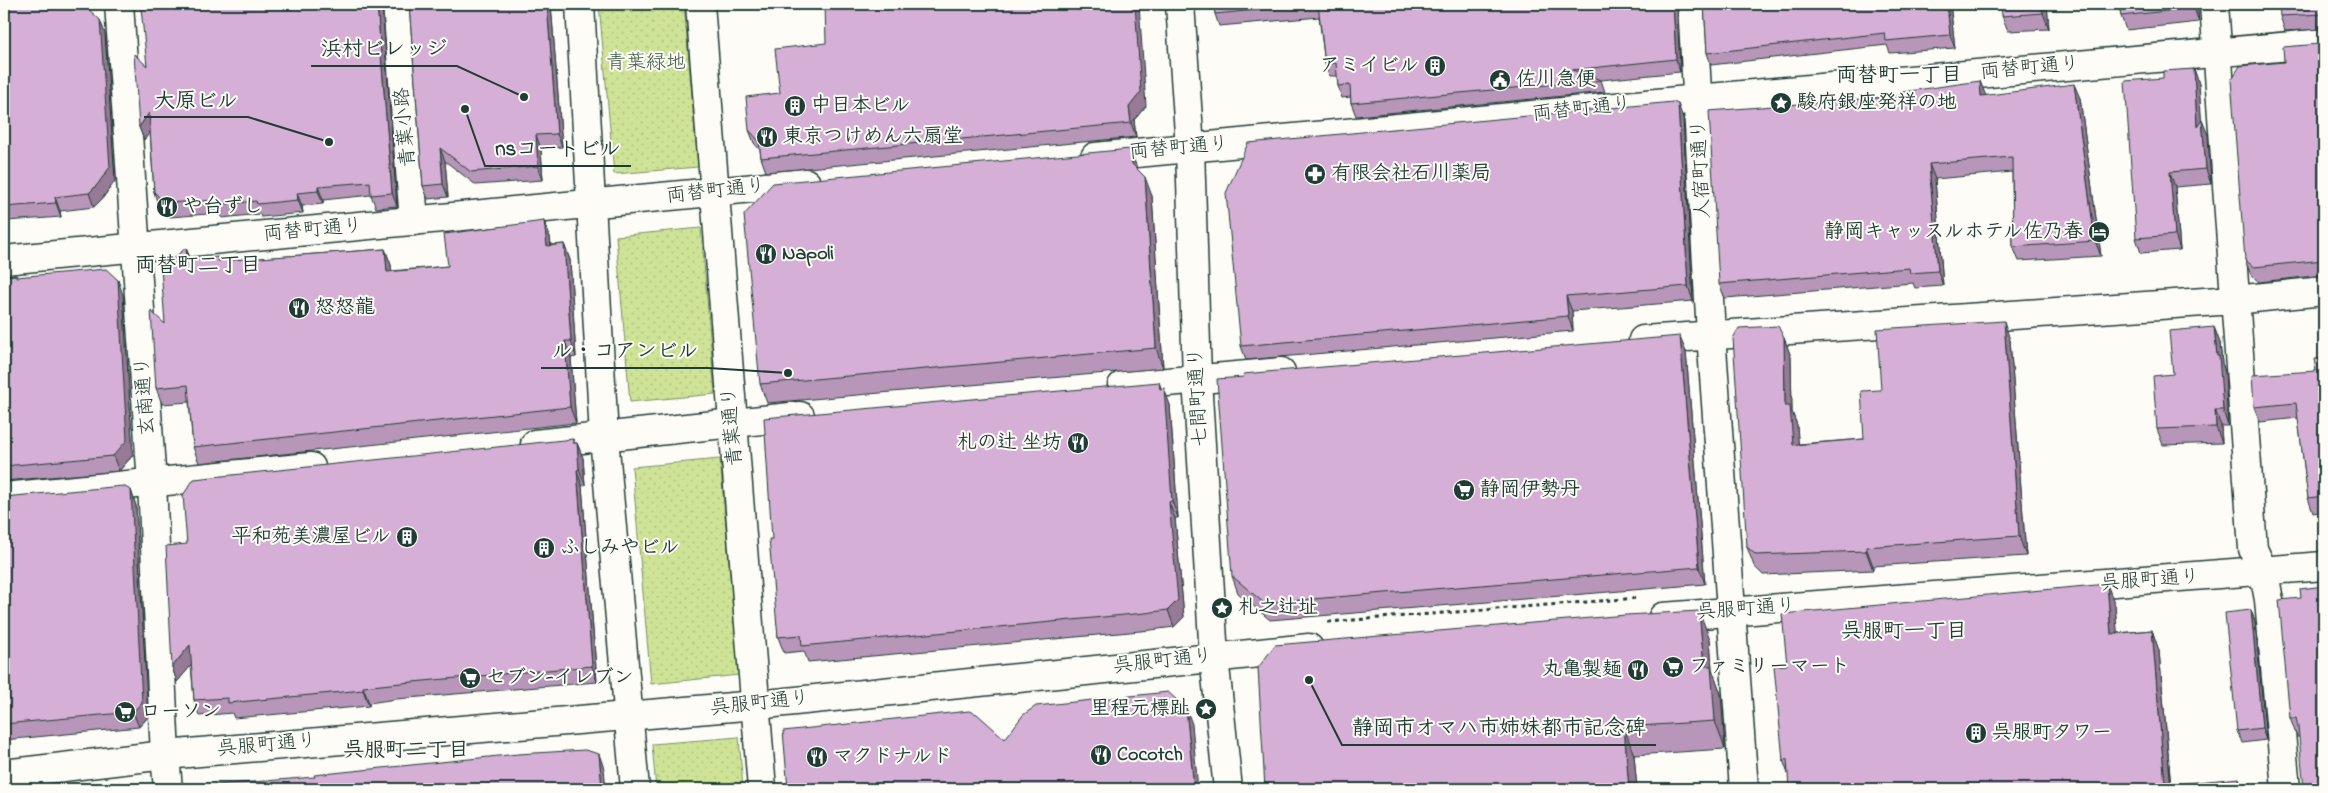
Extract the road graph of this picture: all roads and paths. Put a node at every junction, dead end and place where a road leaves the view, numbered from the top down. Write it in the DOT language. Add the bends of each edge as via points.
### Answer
graph roads {
  1 [pos="119,4"];
  2 [pos="396,4"];
  3 [pos="580,4"];
  4 [pos="700,4"];
  5 [pos="1180,4"];
  6 [pos="1692,4"];
  7 [pos="2214,4"];
  8 [pos="2324,43"];
  9 [pos="2216,53"];
  10 [pos="1698,99"];
  11 [pos="1190,148"];
  12 [pos="1071,159"];
  13 [pos="832,181"];
  14 [pos="713,192"];
  15 [pos="591,205"];
  16 [pos="414,221"];
  17 [pos="135,248"];
  18 [pos="4,260"];
  19 [pos="2324,291"];
  20 [pos="2234,300"];
  21 [pos="1711,334"];
  22 [pos="1621,342"];
  23 [pos="1303,370"];
  24 [pos="1197,380"];
  25 [pos="1098,388"];
  26 [pos="821,414"];
  27 [pos="732,422"];
  28 [pos="604,437"];
  29 [pos="506,447"];
  30 [pos="339,464"];
  31 [pos="152,484"];
  32 [pos="4,497"];
  33 [pos="2324,566"];
  34 [pos="2264,572"];
  35 [pos="1641,608"];
  36 [pos="1731,611"];
  37 [pos="1330,634"];
  38 [pos="1214,656"];
  39 [pos="756,705"];
  40 [pos="628,717"];
  41 [pos="165,755"];
  42 [pos="4,774"];
  43 [pos="168,789"];
  44 [pos="635,789"];
  45 [pos="762,789"];
  46 [pos="1228,789"];
  47 [pos="1744,789"];
  48 [pos="2286,789"];
  1 -- 17 [label="street, 玄南通り"];
  2 -- 16 [label="street, 青葉小路"];
  3 -- 15 [label="street"];
  4 -- 14 [label="street, 青葉通り"];
  5 -- 11 [label="street, 七間町通り"];
  6 -- 10 [label="street, 人宿町通り"];
  7 -- 9 [label="street"];
  8 -- 9 [label="street, 両替町通り"];
  9 -- 10 [label="street, 両替町通り"];
  9 -- 20 [label="street"];
  10 -- 11 [label="street, 両替町通り"];
  10 -- 21 [label="street, 人宿町通り"];
  11 -- 12 [label="street, 両替町通り"];
  11 -- 24 [label="street, 七間町通り"];
  13 -- 14 [label="street, 両替町通り"];
  14 -- 15 [label="street, 両替町通り"];
  14 -- 27 [label="street, 青葉通り"];
  15 -- 16 [label="street, 両替町通り"];
  15 -- 28 [label="street"];
  16 -- 17 [label="street, 両替町通り"];
  17 -- 18 [label="street, 両替町通り"];
  17 -- 31 [label="street, 玄南通り"];
  19 -- 20 [label="street"];
  20 -- 21 [label="street"];
  20 -- 34 [label="street" via="2253,549"];
  21 -- 22 [label="street"];
  21 -- 36 [label="street, 人宿町通り"];
  23 -- 24 [label="street"];
  24 -- 25 [label="street"];
  24 -- 38 [label="street, 七間町通り"];
  26 -- 27 [label="street"];
  27 -- 28 [label="street"];
  27 -- 39 [label="street, 青葉通り"];
  28 -- 29 [label="street"];
  28 -- 40 [label="street"];
  30 -- 31 [label="street"];
  31 -- 32 [label="street"];
  31 -- 41 [label="street, 玄南通り"];
  33 -- 34 [label="street, 呉服町通り"];
  34 -- 36 [label="street, 呉服町通り"];
  34 -- 48 [label="street"];
  35 -- 36 [label="street, 呉服町通り"];
  35 -- 37 [label="path"];
  36 -- 47 [label="street, 人宿町通り"];
  37 -- 38 [label="street, 呉服町通り"];
  38 -- 39 [label="street, 呉服町通り"];
  38 -- 46 [label="street, 七間町通り"];
  39 -- 40 [label="street, 呉服町通り"];
  39 -- 45 [label="street, 青葉通り"];
  40 -- 41 [label="street, 呉服町通り"];
  40 -- 44 [label="street"];
  41 -- 42 [label="street, 呉服町通り"];
  41 -- 43 [label="street, 玄南通り"];
}
